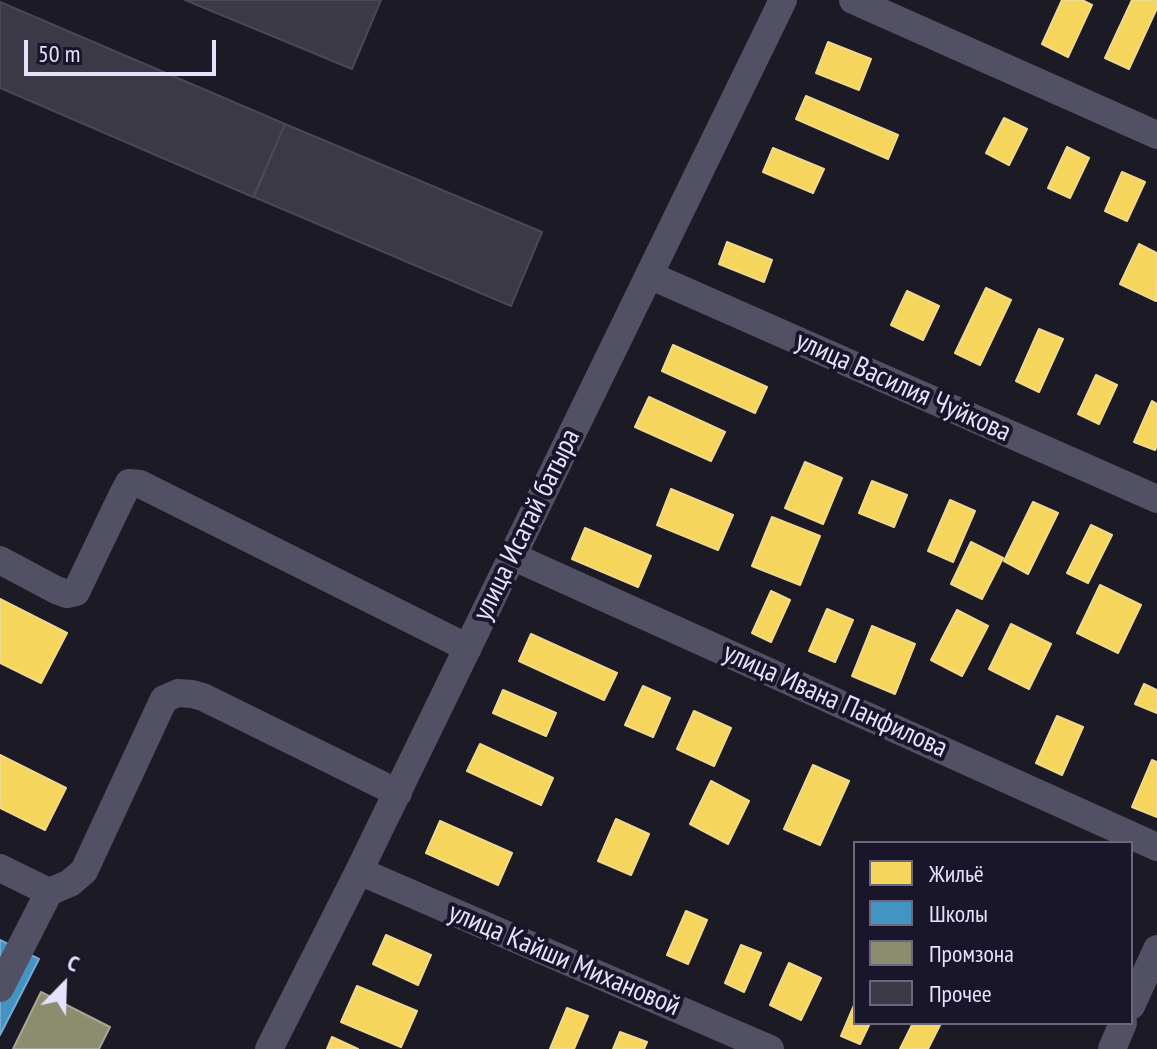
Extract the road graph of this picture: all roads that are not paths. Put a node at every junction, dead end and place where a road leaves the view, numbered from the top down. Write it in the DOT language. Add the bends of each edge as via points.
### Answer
graph roads {
  1 [pos="783,0"];
  2 [pos="853,0"];
  3 [pos="1157,135"];
  4 [pos="649,275"];
  5 [pos="1157,499"];
  6 [pos="512,556"];
  7 [pos="0,560"];
  8 [pos="468,648"];
  9 [pos="398,793"];
  10 [pos="1157,847"];
  11 [pos="0,868"];
  12 [pos="359,871"];
  13 [pos="49,892"];
  14 [pos="1157,949"];
  15 [pos="0,988"];
  16 [pos="1133,1002"];
  17 [pos="1122,1025"];
  18 [pos="269,1049"];
  19 [pos="770,1049"];
  20 [pos="1112,1049"];
  1 -- 4 [label="street, улица Исатай батыра"];
  2 -- 3 [label="street"];
  4 -- 5 [label="street, улица Василия Чуйкова"];
  4 -- 6 [label="street, улица Исатай батыра"];
  6 -- 8 [label="street, улица Исатай батыра"];
  6 -- 10 [label="street, улица Ивана Панфилова"];
  7 -- 8 [label="street" via="56,590 76,592 129,483 140,484"];
  8 -- 9 [label="street, улица Исатай батыра"];
  9 -- 12 [label="street, улица Исатай батыра"];
  9 -- 13 [label="street" via="203,697 178,693 164,699 84,871"];
  11 -- 13 [label="street"];
  12 -- 18 [label="street, улица Исатай батыра"];
  12 -- 19 [label="street, улица Кайши Михановой"];
  13 -- 15 [label="street"];
  14 -- 16 [label="street"];
  17 -- 20 [label="street"];
}
